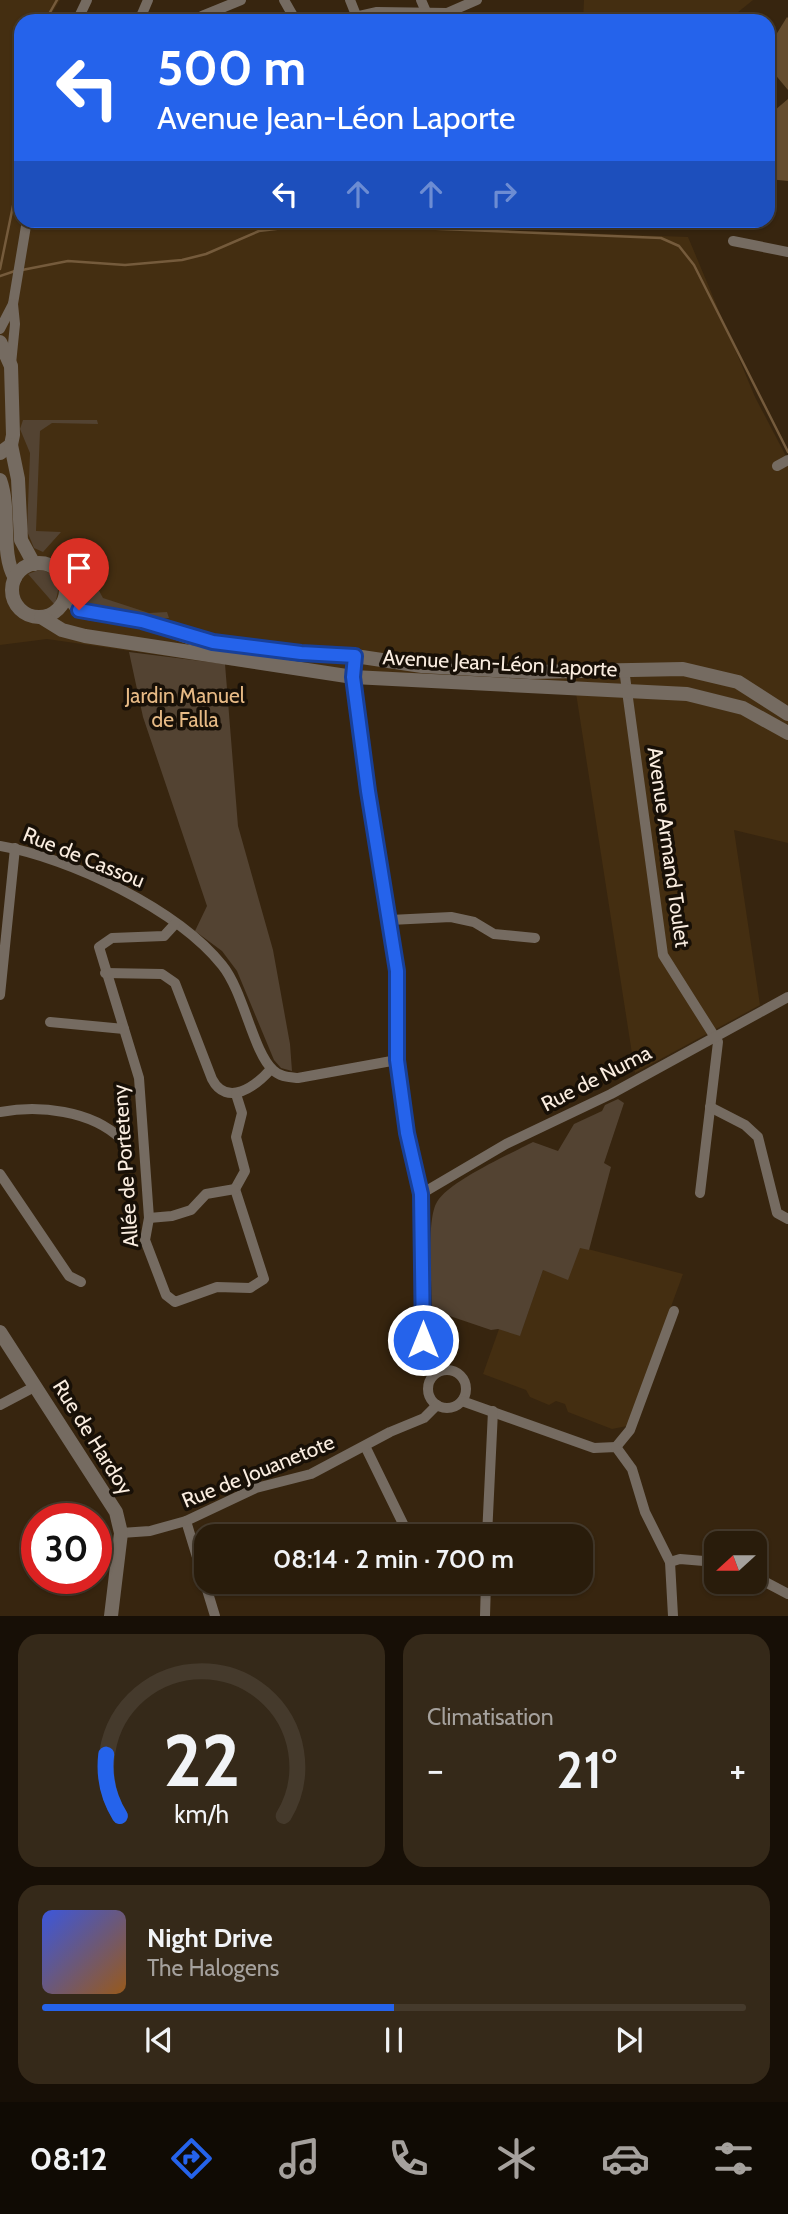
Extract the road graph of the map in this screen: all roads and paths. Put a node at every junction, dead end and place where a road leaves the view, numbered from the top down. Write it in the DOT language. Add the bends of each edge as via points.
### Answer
graph roads {
  1 [pos="241,0"];
  2 [pos="477,0"];
  3 [pos="207,14"];
  4 [pos="364,14"];
  5 [pos="398,14"];
  6 [pos="437,14"];
  7 [pos="26,228"];
  8 [pos="733,241"];
  9 [pos="788,252"];
  10 [pos="13,304"];
  11 [pos="0,329"];
  12 [pos="0,342"];
  13 [pos="11,366"];
  14 [pos="6,449"];
  15 [pos="0,480"];
  16 [pos="34,564"];
  17 [pos="15,578"];
  18 [pos="66,594"];
  19 [pos="41,617"];
  20 [pos="355,656"];
  21 [pos="624,669"];
  22 [pos="353,677"];
  23 [pos="628,690"];
  24 [pos="788,714"];
  25 [pos="788,733"];
  26 [pos="0,846"];
  27 [pos="15,848"];
  28 [pos="390,920"];
  29 [pos="175,924"];
  30 [pos="534,938"];
  31 [pos="105,974"];
  32 [pos="0,995"];
  33 [pos="788,997"];
  34 [pos="50,1021"];
  35 [pos="124,1029"];
  36 [pos="717,1037"];
  37 [pos="397,1060"];
  38 [pos="271,1069"];
  39 [pos="236,1094"];
  40 [pos="710,1107"];
  41 [pos="0,1112"];
  42 [pos="121,1139"];
  43 [pos="0,1174"];
  44 [pos="235,1189"];
  45 [pos="701,1193"];
  46 [pos="421,1194"];
  47 [pos="149,1218"];
  48 [pos="788,1219"];
  49 [pos="82,1282"];
  50 [pos="674,1311"];
  51 [pos="0,1332"];
  52 [pos="436,1373"];
  53 [pos="36,1386"];
  54 [pos="462,1401"];
  55 [pos="0,1405"];
  56 [pos="437,1405"];
  57 [pos="493,1411"];
  58 [pos="365,1446"];
  59 [pos="616,1447"];
  60 [pos="186,1521"];
  61 [pos="403,1524"];
  62 [pos="487,1524"];
  63 [pos="121,1533"];
  64 [pos="704,1561"];
  65 [pos="670,1562"];
  66 [pos="767,1583"];
  67 [pos="486,1594"];
  68 [pos="788,1594"];
  69 [pos="111,1615"];
  70 [pos="215,1615"];
  71 [pos="485,1615"];
  72 [pos="673,1615"];
  1 -- 3 [label="street"];
  2 -- 6 [label="street"];
  4 -- 5 [label="street"];
  7 -- 10 [label="street"];
  8 -- 9 [label="street"];
  10 -- 11 [label="street"];
  10 -- 13 [label="street"];
  12 -- 13 [label="street"];
  13 -- 14 [label="street"];
  14 -- 16 [label="street" via="18,479 21,540"];
  15 -- 17 [label="street" via="2,549"];
  16 -- 17 [label="street"];
  16 -- 18 [label="street" via="55,568 64,580"];
  17 -- 19 [label="street" via="12,592 17,605"];
  18 -- 19 [label="street" via="60,608"];
  18 -- 20 [label="street, Avenue Jean-Léon Laporte" via="79,610 142,621 191,638"];
  19 -- 22 [label="street, Avenue Jean-Léon Laporte" via="62,630 85,636"];
  20 -- 21 [label="street, Avenue Jean-Léon Laporte" via="507,671"];
  20 -- 22 [label="street"];
  21 -- 23 [label="street, Avenue Armand Toulet"];
  21 -- 24 [label="street, Avenue Jean-Léon Laporte" via="683,669 730,680"];
  22 -- 23 [label="street, Avenue Jean-Léon Laporte"];
  22 -- 28 [label="street"];
  23 -- 25 [label="street, Avenue Jean-Léon Laporte" via="687,694 722,702"];
  23 -- 36 [label="street, Avenue Armand Toulet" via="663,955"];
  26 -- 27 [label="street, Rue de Cassou"];
  27 -- 29 [label="street, Rue de Cassou" via="133,895"];
  27 -- 32 [label="street"];
  28 -- 30 [label="street" via="451,917 474,922 494,934"];
  28 -- 37 [label="street" via="398,995"];
  29 -- 31 [label="street, Allée de Porteteny" via="159,937 112,938 102,943"];
  29 -- 38 [label="street, Rue de Cassou" via="224,967"];
  31 -- 35 [label="street, Allée de Porteteny"];
  31 -- 39 [label="street" via="168,976 179,989 215,1086"];
  33 -- 36 [label="street, Rue de Numa"];
  34 -- 35 [label="street"];
  35 -- 47 [label="street, Allée de Porteteny" via="139,1078"];
  36 -- 40 [label="street"];
  36 -- 46 [label="street, Rue de Numa" via="506,1144"];
  37 -- 38 [label="street" via="298,1078"];
  37 -- 46 [label="street"];
  38 -- 39 [label="street" via="251,1089"];
  39 -- 44 [label="street, Allée de Porteteny" via="242,1113 236,1137 244,1171"];
  40 -- 45 [label="street"];
  40 -- 48 [label="street" via="758,1137 778,1213"];
  41 -- 42 [label="street" via="47,1109 102,1126"];
  43 -- 49 [label="street" via="69,1276"];
  44 -- 47 [label="street" via="206,1194 191,1210"];
  44 -- 47 [label="street, Allée de Porteteny" via="264,1279 250,1287 217,1287 175,1302 170,1299 145,1240"];
  46 -- 52 [label="street" via="423,1356 426,1366"];
  50 -- 59 [label="street" via="630,1430"];
  51 -- 53 [label="street, Rue de Hardoy"];
  52 -- 54 [label="street" via="460,1374 466,1390"];
  52 -- 56 [label="street" via="428,1390"];
  53 -- 55 [label="street"];
  53 -- 63 [label="street, Rue de Hardoy" via="110,1500"];
  54 -- 56 [label="street" via="450,1408"];
  54 -- 57 [label="street"];
  56 -- 58 [label="street, Rue de Jouanetote" via="424,1419"];
  57 -- 59 [label="street" via="594,1448"];
  57 -- 62 [label="street"];
  58 -- 60 [label="street, Rue de Jouanetote" via="331,1466 256,1488"];
  58 -- 61 [label="street"];
  59 -- 65 [label="street" via="632,1468 645,1512"];
  60 -- 63 [label="street, Rue de Jouanetote"];
  60 -- 70 [label="street"];
  63 -- 69 [label="street, Rue de Hardoy"];
  64 -- 65 [label="street"];
  65 -- 72 [label="street"];
  66 -- 68 [label="street"];
  67 -- 71 [label="street"];
}
